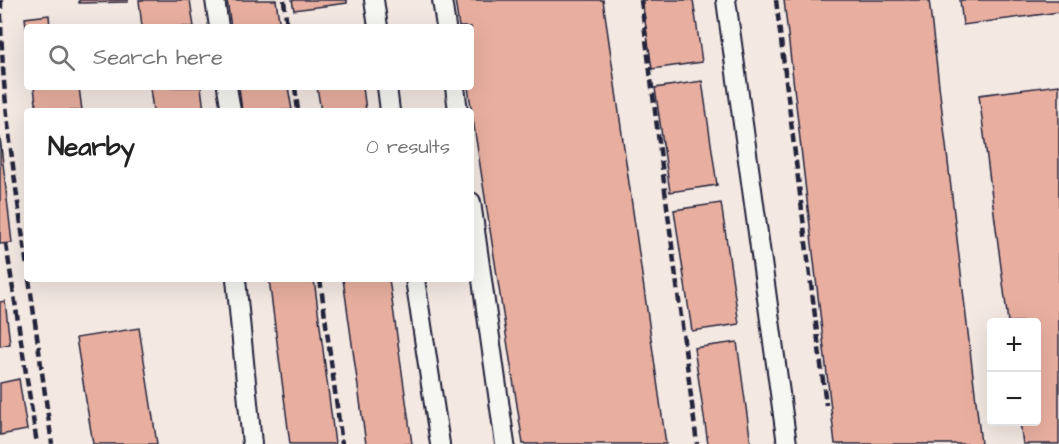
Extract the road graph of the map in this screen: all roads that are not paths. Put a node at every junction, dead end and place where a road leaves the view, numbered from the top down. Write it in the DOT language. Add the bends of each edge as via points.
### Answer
graph roads {
  1 [pos="215,0"];
  2 [pos="374,0"];
  3 [pos="442,0"];
  4 [pos="726,0"];
  5 [pos="219,24"];
  6 [pos="378,24"];
  7 [pos="446,24"];
  8 [pos="228,90"];
  9 [pos="387,90"];
  10 [pos="455,90"];
  11 [pos="230,108"];
  12 [pos="390,108"];
  13 [pos="458,108"];
  14 [pos="474,223"];
  15 [pos="236,282"];
  16 [pos="415,282"];
  17 [pos="252,444"];
  18 [pos="440,444"];
  19 [pos="505,444"];
  20 [pos="787,444"];
  1 -- 5 [label="lane"];
  2 -- 6 [label="lane"];
  3 -- 7 [label="lane"];
  4 -- 20 [label="lane"];
  8 -- 11 [label="lane"];
  9 -- 12 [label="lane"];
  10 -- 13 [label="lane"];
  14 -- 19 [label="lane"];
  15 -- 17 [label="lane"];
  16 -- 18 [label="lane"];
}
